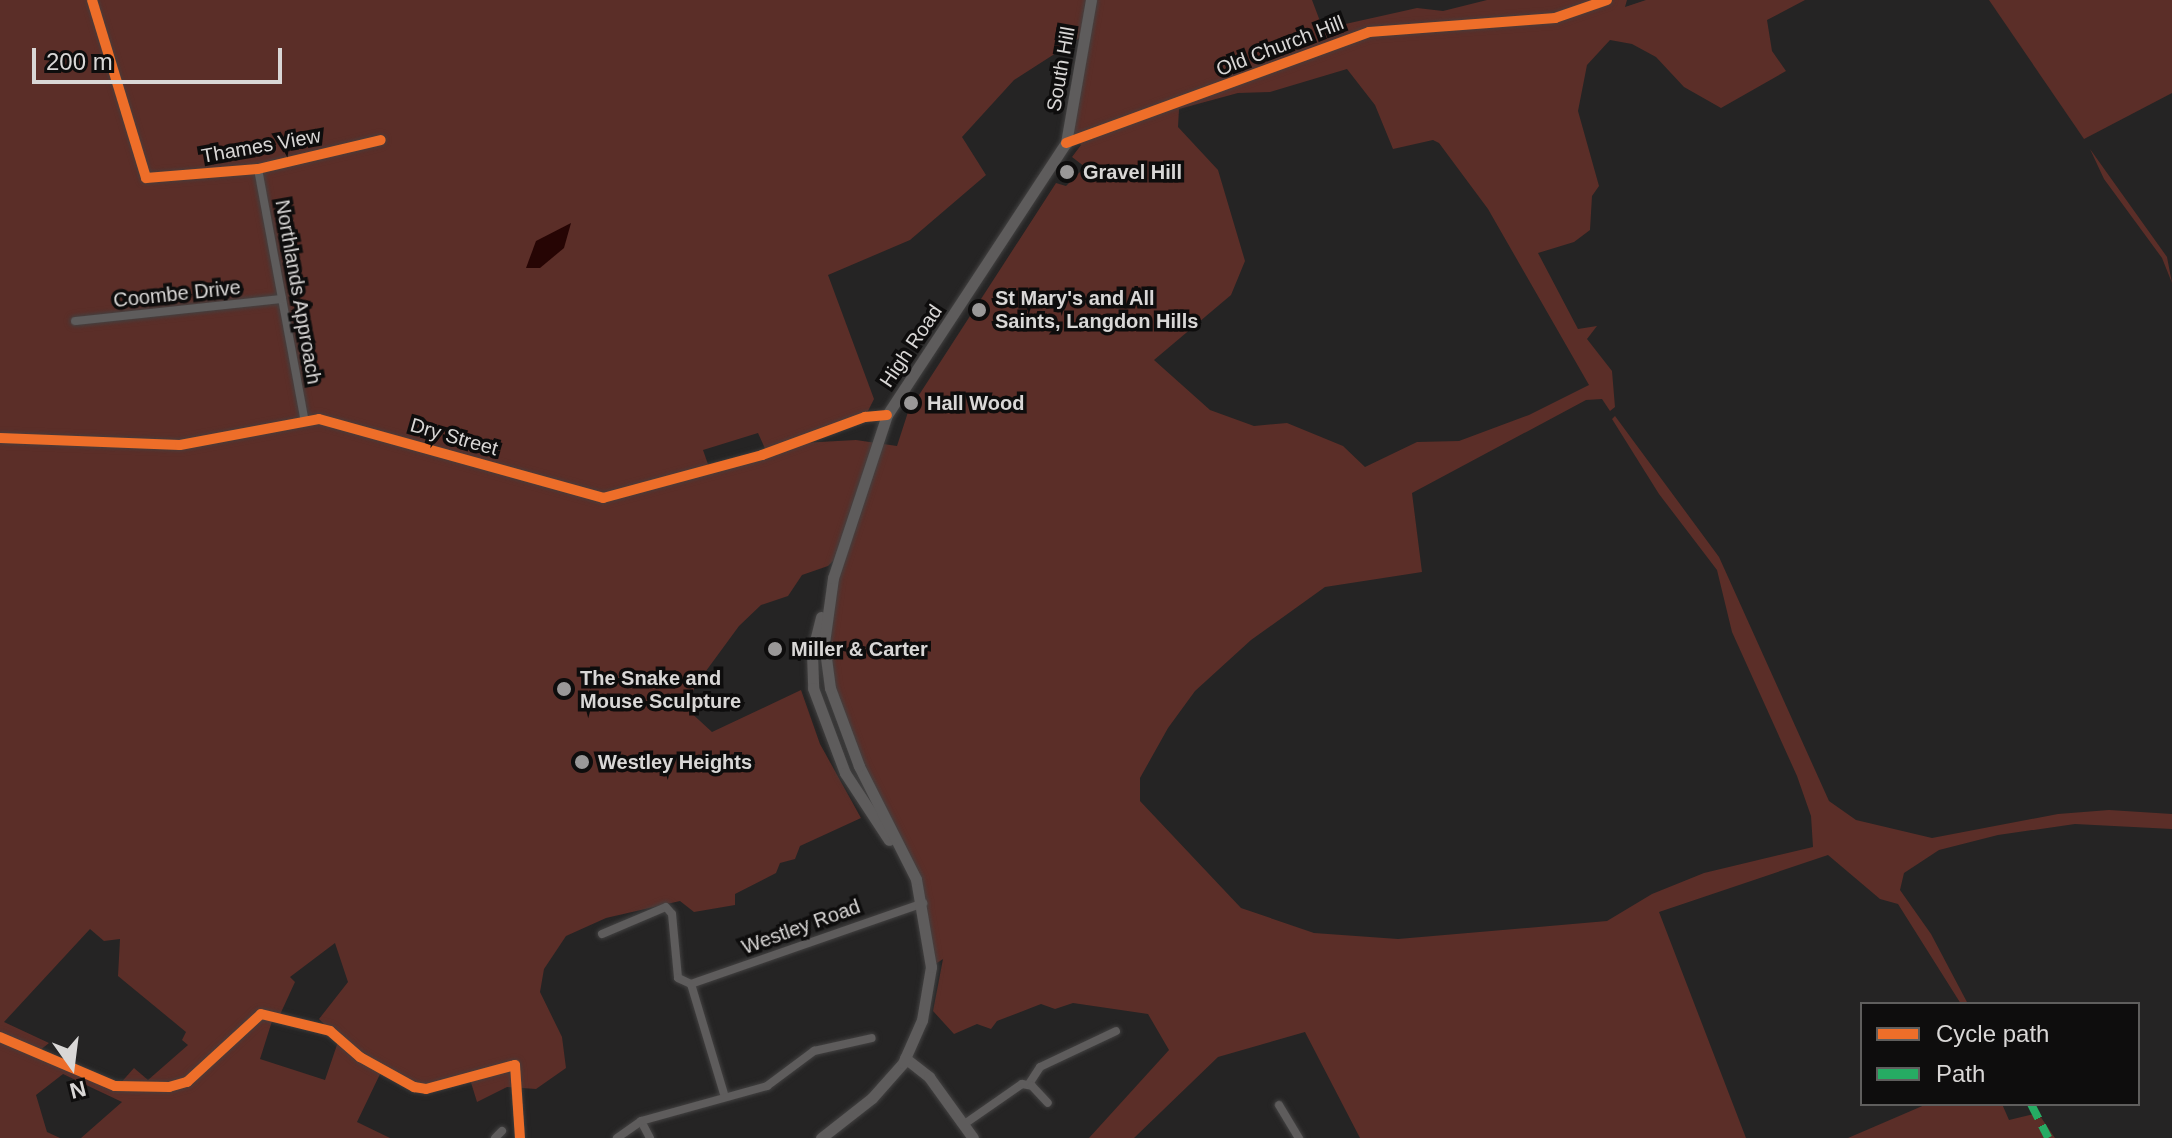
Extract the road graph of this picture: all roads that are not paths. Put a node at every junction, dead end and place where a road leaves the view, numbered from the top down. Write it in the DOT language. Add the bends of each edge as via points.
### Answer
graph roads {
  1 [pos="92,0"];
  2 [pos="1091,0"];
  3 [pos="1607,0"];
  4 [pos="381,140"];
  5 [pos="1066,143"];
  6 [pos="258,169"];
  7 [pos="282,299"];
  8 [pos="75,321"];
  9 [pos="887,415"];
  10 [pos="305,422"];
  11 [pos="0,438"];
  12 [pos="923,903"];
  13 [pos="602,934"];
  14 [pos="691,984"];
  15 [pos="1116,1031"];
  16 [pos="0,1037"];
  17 [pos="872,1038"];
  18 [pos="905,1058"];
  19 [pos="1029,1084"];
  20 [pos="725,1097"];
  21 [pos="1048,1103"];
  22 [pos="1279,1105"];
  23 [pos="641,1121"];
  24 [pos="963,1125"];
  25 [pos="520,1138"];
  26 [pos="617,1138"];
  27 [pos="650,1138"];
  28 [pos="821,1138"];
  29 [pos="973,1138"];
  30 [pos="1299,1138"];
  1 -- 6 [label="street, Thames View" via="146,178"];
  2 -- 5 [label="main road, South Hill"];
  3 -- 5 [label="street, Old Church Hill" via="1555,18 1369,32"];
  4 -- 6 [label="street, Thames View"];
  5 -- 9 [label="main road, High Road"];
  6 -- 7 [label="street, Northlands Approach"];
  7 -- 8 [label="street, Coombe Drive"];
  7 -- 10 [label="street, Northlands Approach"];
  9 -- 10 [label="street, Dry Street" via="865,417 762,455 603,498 319,419"];
  9 -- 12 [label="main road, High Road" via="831,589 824,643 834,702"];
  10 -- 11 [label="street, Dry Street" via="180,445"];
  12 -- 14 [label="street, Westley Road"];
  12 -- 18 [label="main road, High Road" via="931,967 922,1020"];
  13 -- 14 [label="street" via="666,907 672,914 678,978"];
  14 -- 20 [label="street"];
  15 -- 19 [label="street" via="1040,1067"];
  16 -- 25 [label="street" via="115,1086 169,1087 187,1082 261,1014 330,1031 360,1057 414,1087 426,1089 515,1065"];
  17 -- 20 [label="street" via="814,1051 767,1086"];
  18 -- 24 [label="main road" via="929,1077"];
  18 -- 28 [label="main road, High Road" via="881,1089"];
  19 -- 21 [label="street"];
  19 -- 24 [label="street" via="1014,1087"];
  20 -- 23 [label="street"];
  22 -- 30 [label="street"];
  23 -- 26 [label="street"];
  23 -- 27 [label="street"];
  24 -- 29 [label="main road"];
}
